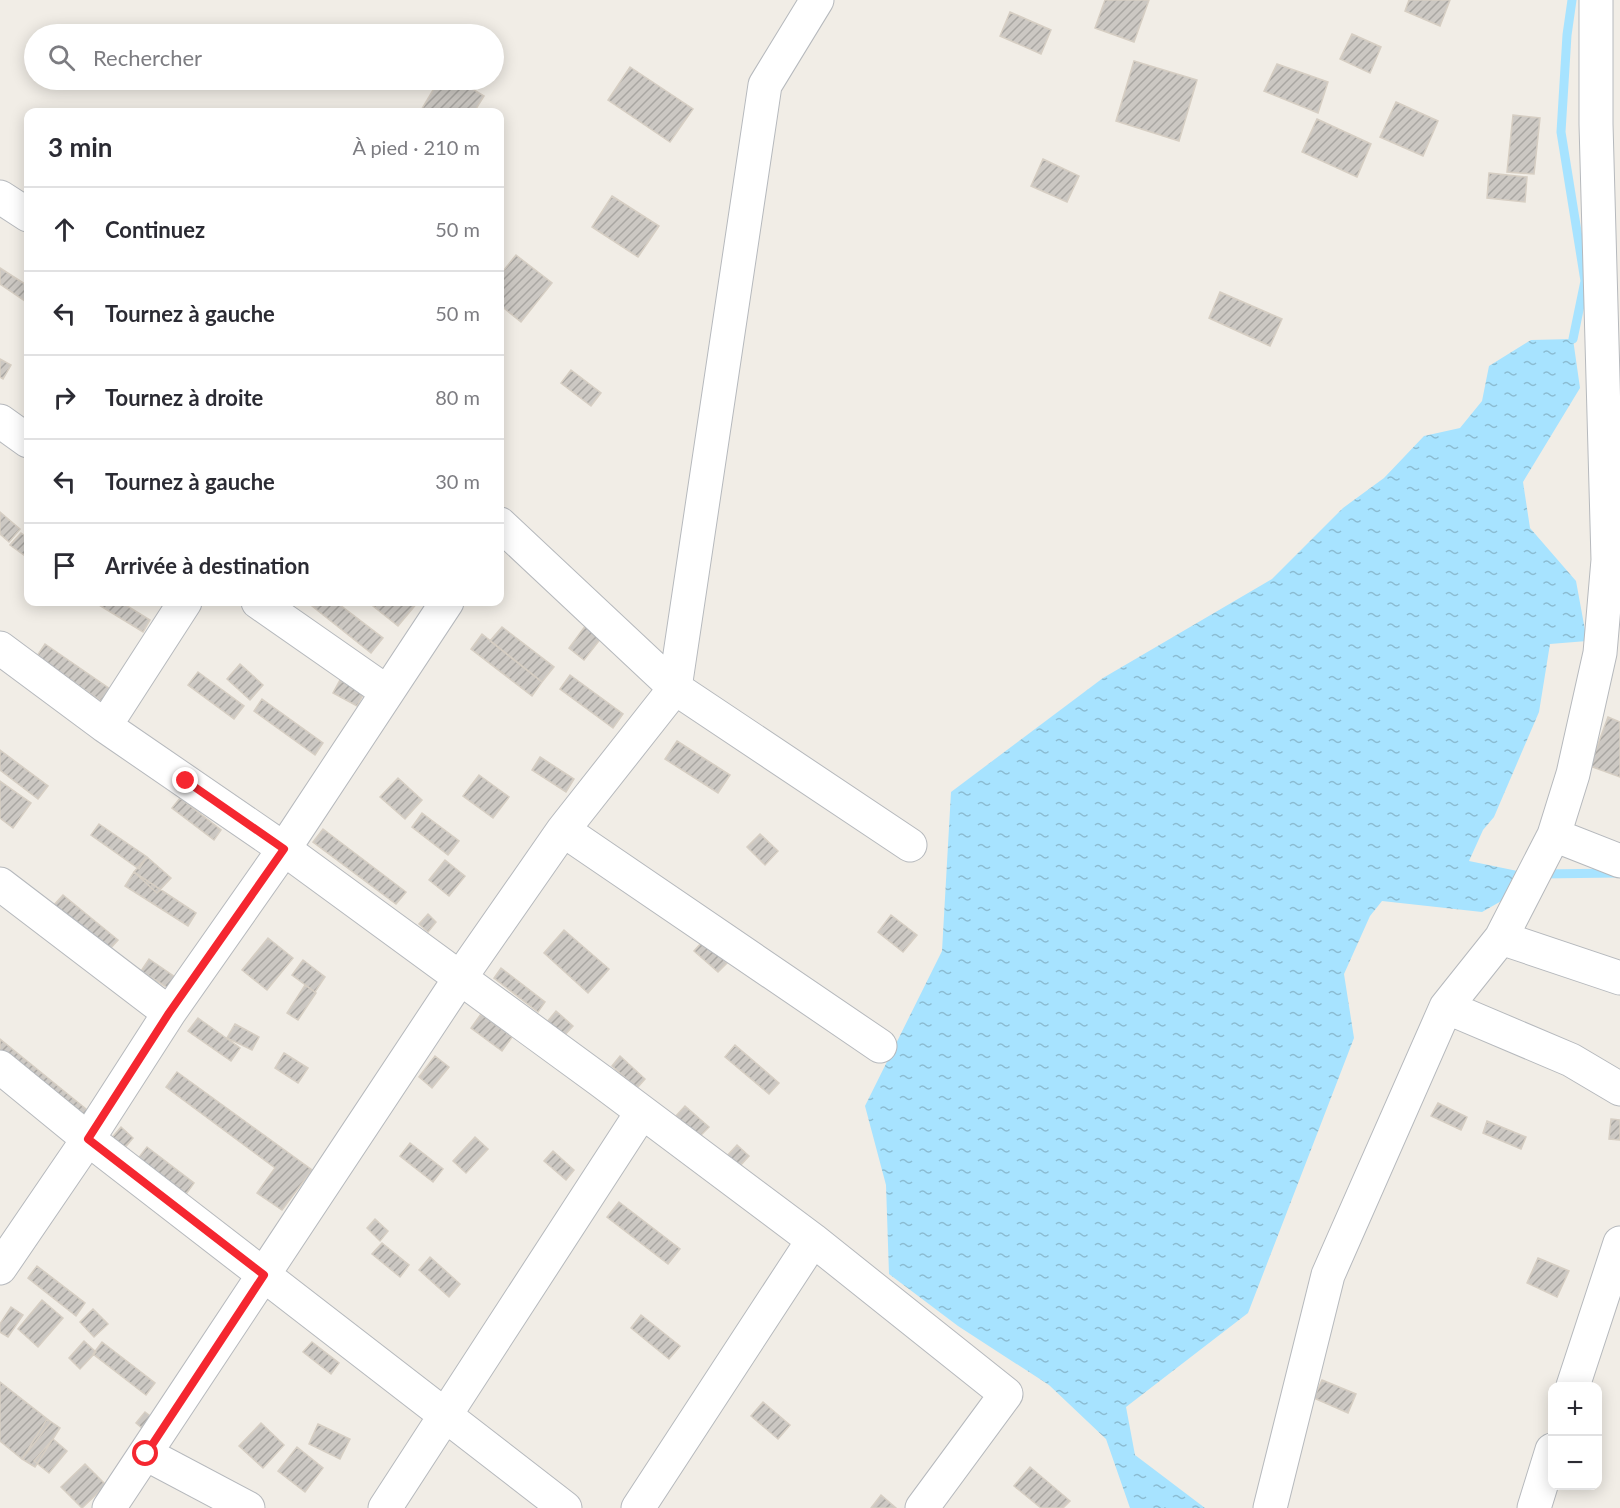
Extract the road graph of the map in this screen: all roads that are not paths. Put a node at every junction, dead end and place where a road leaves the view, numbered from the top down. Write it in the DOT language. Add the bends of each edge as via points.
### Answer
graph roads {
  1 [pos="817,0"];
  2 [pos="1596,0"];
  3 [pos="1608,126"];
  4 [pos="0,197"];
  5 [pos="24,212"];
  6 [pos="0,421"];
  7 [pos="24,438"];
  8 [pos="504,529"];
  9 [pos="1614,562"];
  10 [pos="182,606"];
  11 [pos="264,606"];
  12 [pos="444,606"];
  13 [pos="0,648"];
  14 [pos="675,688"];
  15 [pos="387,692"];
  16 [pos="105,726"];
  17 [pos="563,830"];
  18 [pos="1554,835"];
  19 [pos="910,845"];
  20 [pos="284,849"];
  21 [pos="1620,861"];
  22 [pos="0,884"];
  23 [pos="1501,938"];
  24 [pos="460,978"];
  25 [pos="1620,978"];
  26 [pos="1446,1008"];
  27 [pos="169,1013"];
  28 [pos="880,1046"];
  29 [pos="0,1067"];
  30 [pos="1620,1089"];
  31 [pos="642,1112"];
  32 [pos="88,1139"];
  33 [pos="813,1240"];
  34 [pos="1620,1243"];
  35 [pos="0,1268"];
  36 [pos="264,1275"];
  37 [pos="1574,1382"];
  38 [pos="445,1415"];
  39 [pos="146,1454"];
  40 [pos="1548,1463"];
  41 [pos="109,1508"];
  42 [pos="248,1508"];
  43 [pos="385,1508"];
  44 [pos="565,1508"];
  45 [pos="638,1508"];
  46 [pos="922,1508"];
  47 [pos="1270,1508"];
  48 [pos="1534,1508"];
  1 -- 14 [label="street" via="765,85"];
  2 -- 3 [label="street"];
  3 -- 9 [label="street"];
  4 -- 5 [label="street"];
  6 -- 7 [label="street"];
  8 -- 14 [label="street"];
  9 -- 18 [label="street" via="1600,653 1573,774"];
  10 -- 16 [label="street"];
  11 -- 15 [label="street"];
  12 -- 15 [label="street"];
  13 -- 16 [label="street"];
  14 -- 17 [label="street"];
  14 -- 19 [label="street"];
  15 -- 20 [label="street"];
  16 -- 20 [label="street"];
  17 -- 24 [label="street"];
  17 -- 28 [label="street"];
  18 -- 21 [label="street"];
  18 -- 23 [label="street"];
  20 -- 24 [label="street"];
  20 -- 27 [label="street"];
  22 -- 27 [label="street"];
  23 -- 25 [label="street"];
  23 -- 26 [label="street"];
  24 -- 31 [label="street"];
  24 -- 36 [label="street"];
  26 -- 30 [label="street" via="1570,1060"];
  26 -- 47 [label="street" via="1328,1275"];
  27 -- 32 [label="street"];
  29 -- 32 [label="street"];
  31 -- 33 [label="street"];
  31 -- 38 [label="street"];
  32 -- 35 [label="street"];
  32 -- 36 [label="street"];
  33 -- 45 [label="street"];
  33 -- 46 [label="street" via="1006,1394"];
  34 -- 37 [label="street"];
  36 -- 38 [label="street"];
  36 -- 39 [label="street"];
  38 -- 43 [label="street"];
  38 -- 44 [label="street"];
  39 -- 41 [label="street"];
  39 -- 42 [label="street"];
  40 -- 48 [label="street"];
}
